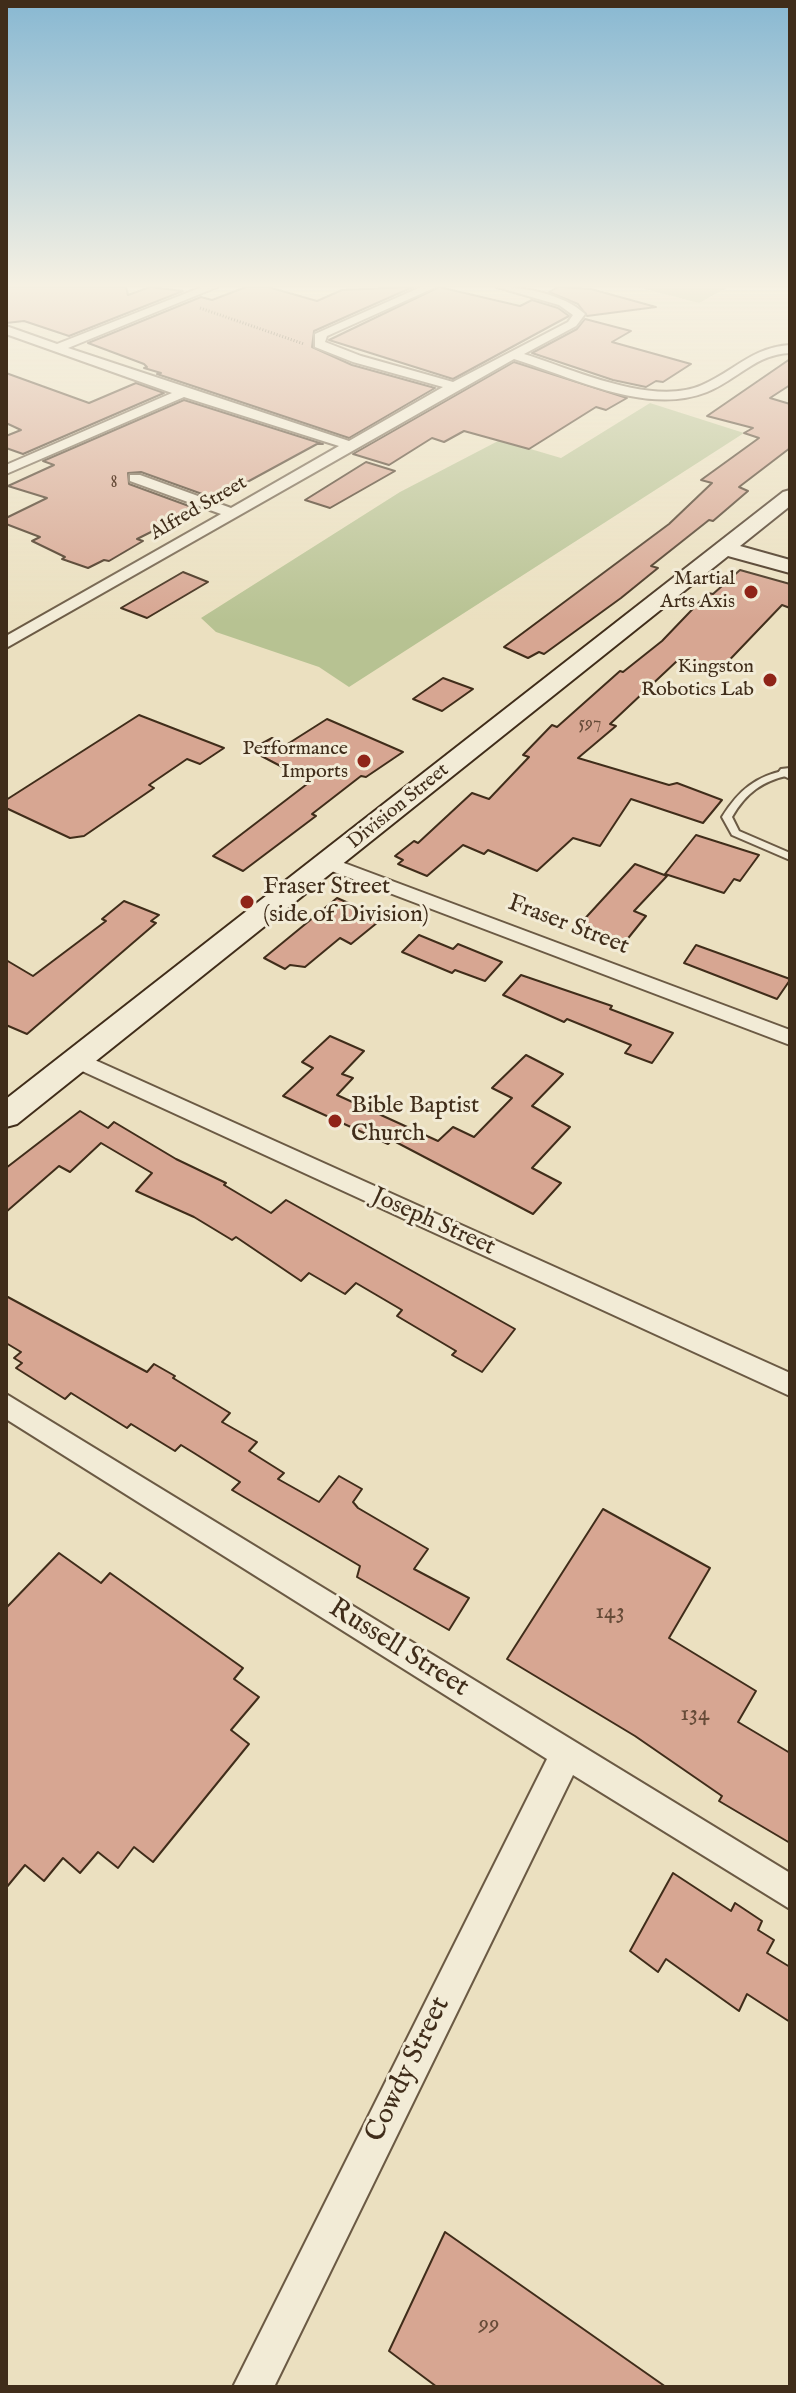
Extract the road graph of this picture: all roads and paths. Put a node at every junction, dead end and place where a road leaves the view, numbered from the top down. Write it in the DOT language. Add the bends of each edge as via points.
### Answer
graph roads {
  1 [pos="170,399"];
  2 [pos="201,399"];
  3 [pos="432,399"];
  4 [pos="351,446"];
  5 [pos="6,470"];
  6 [pos="135,478"];
  7 [pos="790,496"];
  8 [pos="232,513"];
  9 [pos="755,524"];
  10 [pos="724,548"];
  11 [pos="788,567"];
  12 [pos="6,643"];
  13 [pos="789,774"];
  14 [pos="790,857"];
  15 [pos="328,863"];
  16 [pos="790,1038"];
  17 [pos="77,1060"];
  18 [pos="6,1116"];
  19 [pos="790,1385"];
  20 [pos="6,1405"];
  21 [pos="566,1754"];
  22 [pos="790,1892"];
  23 [pos="253,2387"];
  1 -- 5 [label="street"];
  2 -- 4 [label="street"];
  3 -- 4 [label="street, Alfred Street"];
  4 -- 8 [label="street, Alfred Street"];
  6 -- 8 [label="street"];
  7 -- 9 [label="main road, Division Street"];
  8 -- 12 [label="street, Alfred Street"];
  9 -- 10 [label="main road, Division Street"];
  9 -- 11 [label="main road" via="754,540"];
  10 -- 11 [label="main road"];
  10 -- 15 [label="main road, Division Street"];
  13 -- 14 [label="lane" via="755,783 727,817 735,833"];
  15 -- 16 [label="street, Fraser Street"];
  15 -- 17 [label="main road, Division Street"];
  17 -- 18 [label="main road, Division Street"];
  17 -- 19 [label="street, Joseph Street"];
  20 -- 21 [label="street, Russell Street"];
  21 -- 22 [label="street, Russell Street"];
  21 -- 23 [label="street, Cowdy Street"];
}
